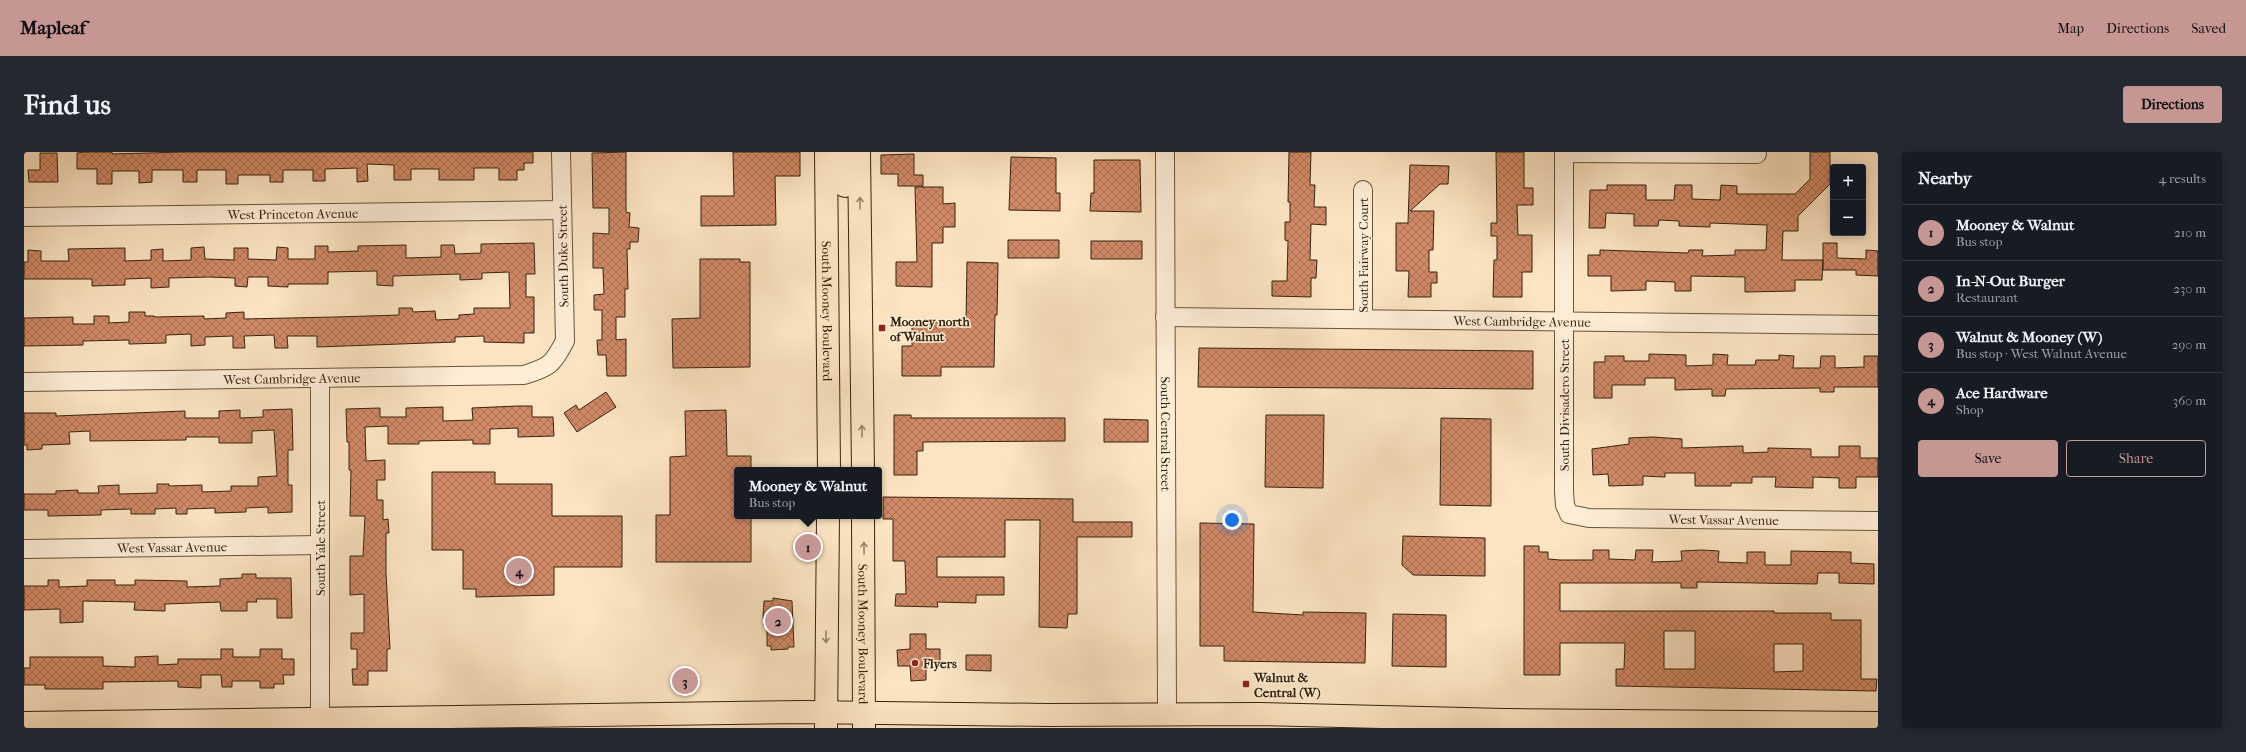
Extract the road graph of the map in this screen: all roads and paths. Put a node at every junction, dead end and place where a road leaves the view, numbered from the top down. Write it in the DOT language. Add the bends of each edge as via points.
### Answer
graph roads {
  1 [pos="561,152"];
  2 [pos="826,152"];
  3 [pos="842,152"];
  4 [pos="859,152"];
  5 [pos="1165,152"];
  6 [pos="1564,152"];
  7 [pos="1757,154"];
  8 [pos="1363,190"];
  9 [pos="562,210"];
  10 [pos="24,217"];
  11 [pos="1166,317"];
  12 [pos="1363,319"];
  13 [pos="1564,322"];
  14 [pos="1878,325"];
  15 [pos="556,358"];
  16 [pos="862,362"];
  17 [pos="320,378"];
  18 [pos="24,382"];
  19 [pos="829,467"];
  20 [pos="863,467"];
  21 [pos="1569,514"];
  22 [pos="828,519"];
  23 [pos="863,519"];
  24 [pos="1878,521"];
  25 [pos="320,545"];
  26 [pos="24,549"];
  27 [pos="1167,715"];
  28 [pos="320,719"];
  29 [pos="826,720"];
  30 [pos="864,721"];
  31 [pos="24,723"];
  32 [pos="1878,723"];
  33 [pos="1646,724"];
  34 [pos="143,725"];
  1 -- 9 [label="street, South Duke Street"];
  2 -- 19 [label="main road, South Mooney Boulevard"];
  3 -- 16 [label="main road" via="848,296"];
  16 -- 4 [label="main road, one-way"];
  5 -- 11 [label="street, South Central Street"];
  6 -- 7 [label="street"];
  6 -- 13 [label="street, South Divisadero Street"];
  8 -- 12 [label="street, South Fairway Court"];
  9 -- 10 [label="street, West Princeton Avenue"];
  9 -- 15 [label="street, South Duke Street" via="565,341"];
  11 -- 12 [label="street, West Cambridge Avenue"];
  11 -- 27 [label="street, South Central Street"];
  12 -- 13 [label="street, West Cambridge Avenue"];
  13 -- 14 [label="street, West Cambridge Avenue"];
  13 -- 21 [label="street, South Divisadero Street" via="1564,492"];
  15 -- 17 [label="street, West Cambridge Avenue" via="546,368 524,375"];
  20 -- 16 [label="main road, one-way"];
  17 -- 18 [label="street, West Cambridge Avenue"];
  17 -- 25 [label="street, South Yale Street"];
  21 -- 24 [label="street, West Vassar Avenue" via="1589,518"];
  22 -- 29 [label="main road, one-way"];
  30 -- 23 [label="main road, South Mooney Boulevard, one-way"];
  25 -- 26 [label="street, West Vassar Avenue"];
  25 -- 28 [label="street, South Yale Street"];
  27 -- 30 [label="main road"];
  27 -- 33 [label="main road" via="1259,714"];
  28 -- 29 [label="main road"];
  28 -- 34 [label="main road"];
  29 -- 30 [label="main road"];
  31 -- 34 [label="main road"];
  32 -- 33 [label="main road"];
}
